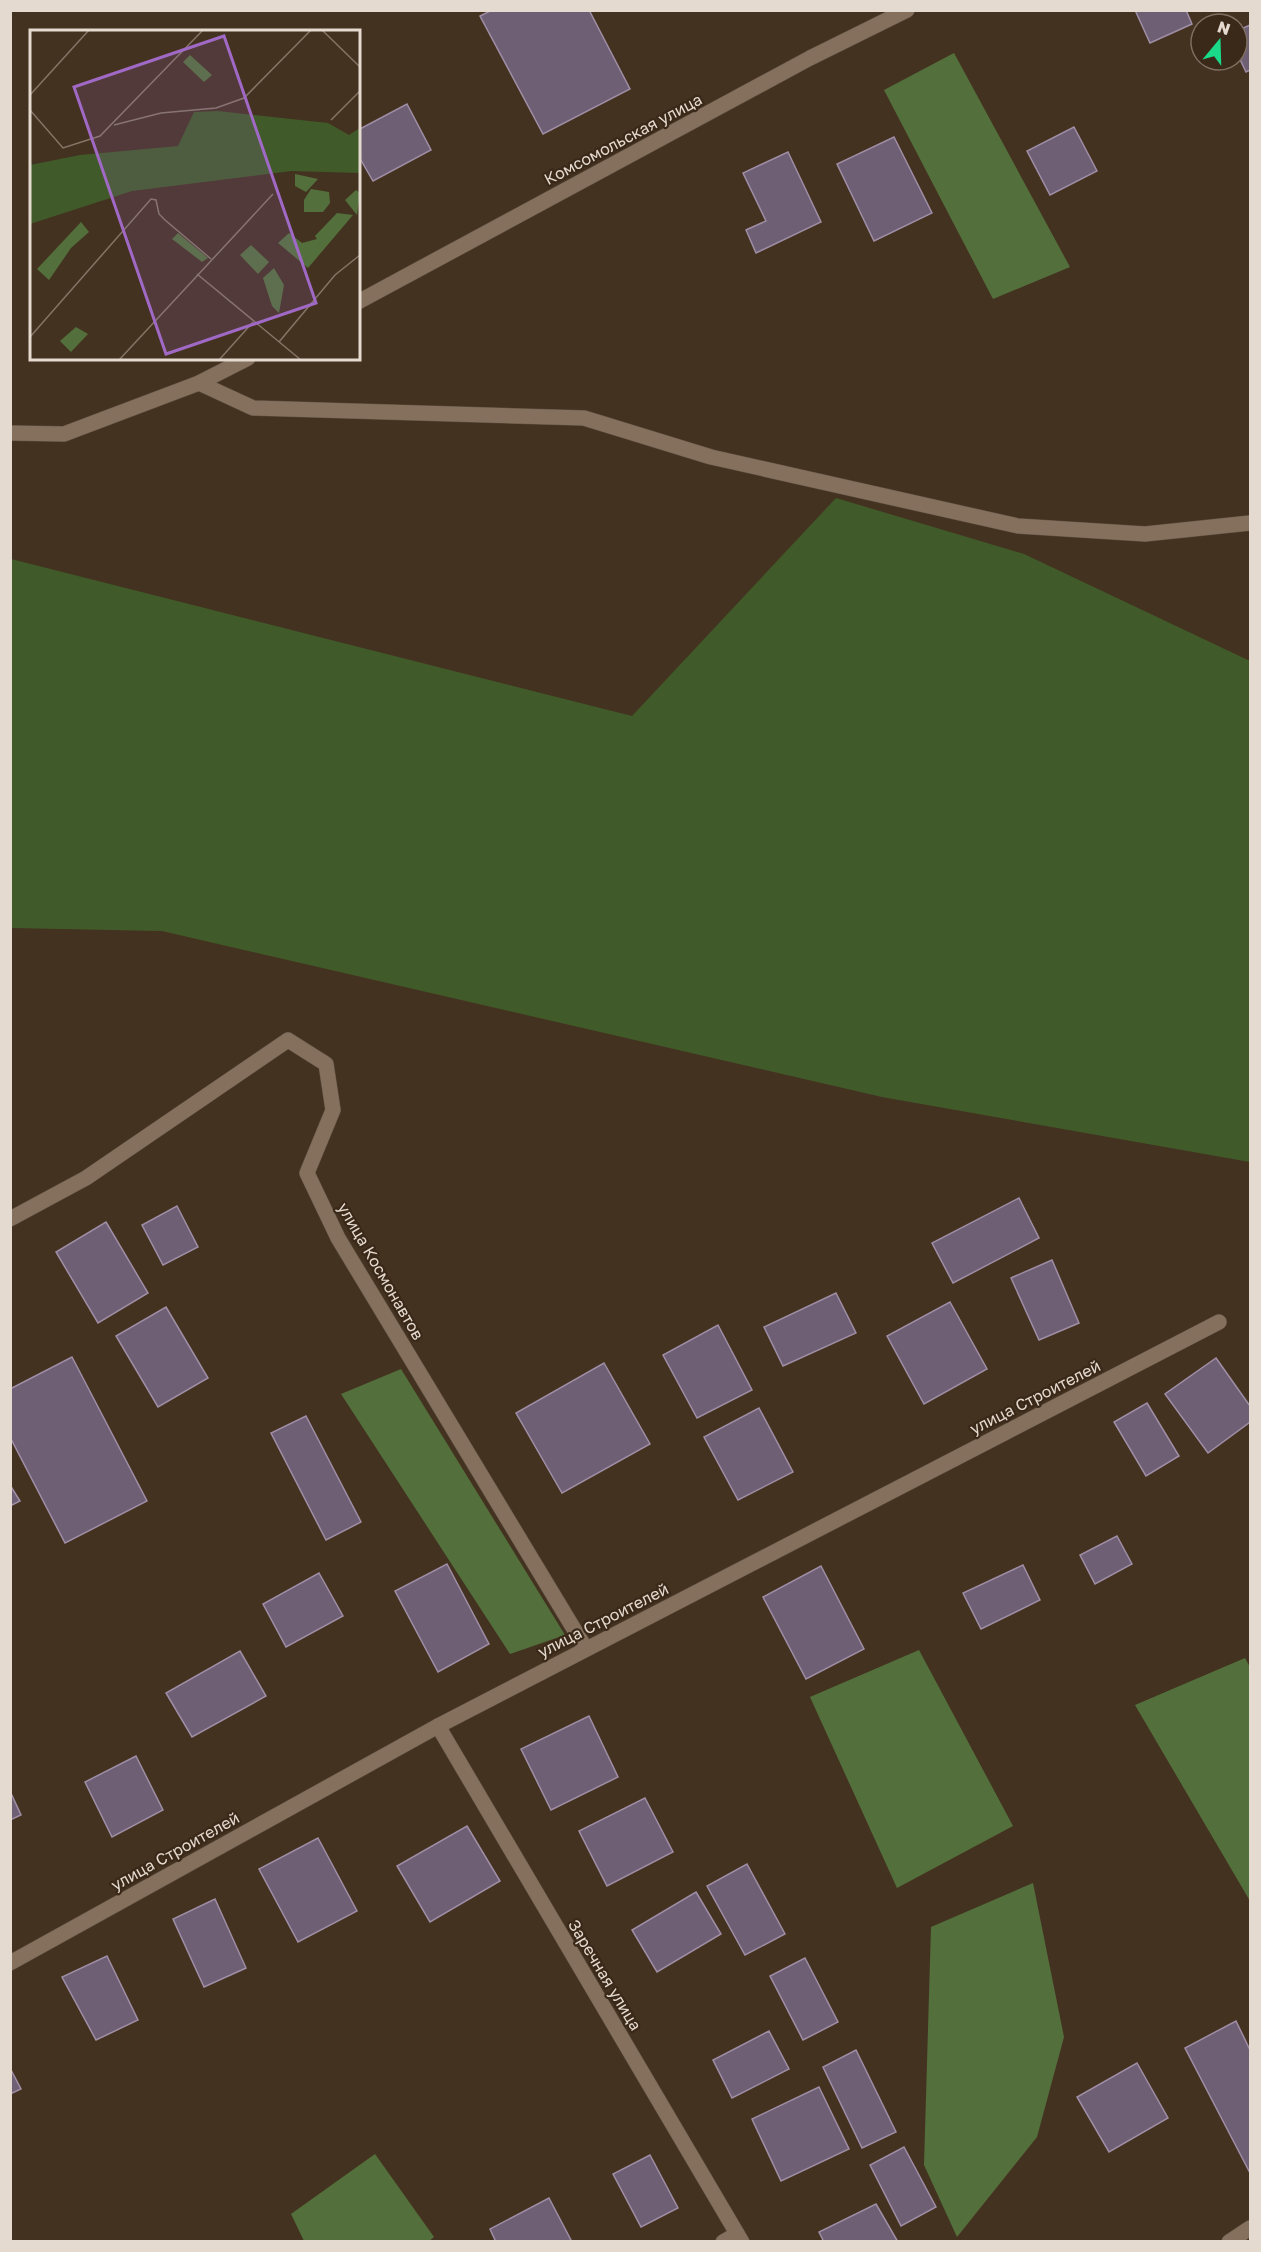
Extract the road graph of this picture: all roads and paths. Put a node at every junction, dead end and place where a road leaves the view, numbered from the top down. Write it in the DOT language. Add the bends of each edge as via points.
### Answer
graph roads {
  1 [pos="907,10"];
  2 [pos="360,301"];
  3 [pos="244,360"];
  4 [pos="199,383"];
  5 [pos="10,433"];
  6 [pos="1251,523"];
  7 [pos="10,1219"];
  8 [pos="1219,1322"];
  9 [pos="586,1649"];
  10 [pos="438,1726"];
  11 [pos="10,1963"];
  12 [pos="1251,2228"];
  13 [pos="740,2238"];
  14 [pos="723,2241"];
  15 [pos="1229,2241"];
  1 -- 2 [label="street, Комсомольская улица"];
  3 -- 4 [label="street"];
  4 -- 5 [label="street" via="64,434"];
  4 -- 6 [label="street" via="253,408 584,417 711,457 1018,526 1145,534"];
  7 -- 9 [label="street, улица Космонавтов" via="86,1178 288,1040 326,1065 333,1110 307,1173 338,1238"];
  8 -- 9 [label="street, улица Строителей"];
  9 -- 10 [label="street, улица Строителей"];
  10 -- 11 [label="street, улица Строителей"];
  10 -- 13 [label="street, Заречная улица"];
  12 -- 15 [label="street"];
  13 -- 14 [label="street"];
}
